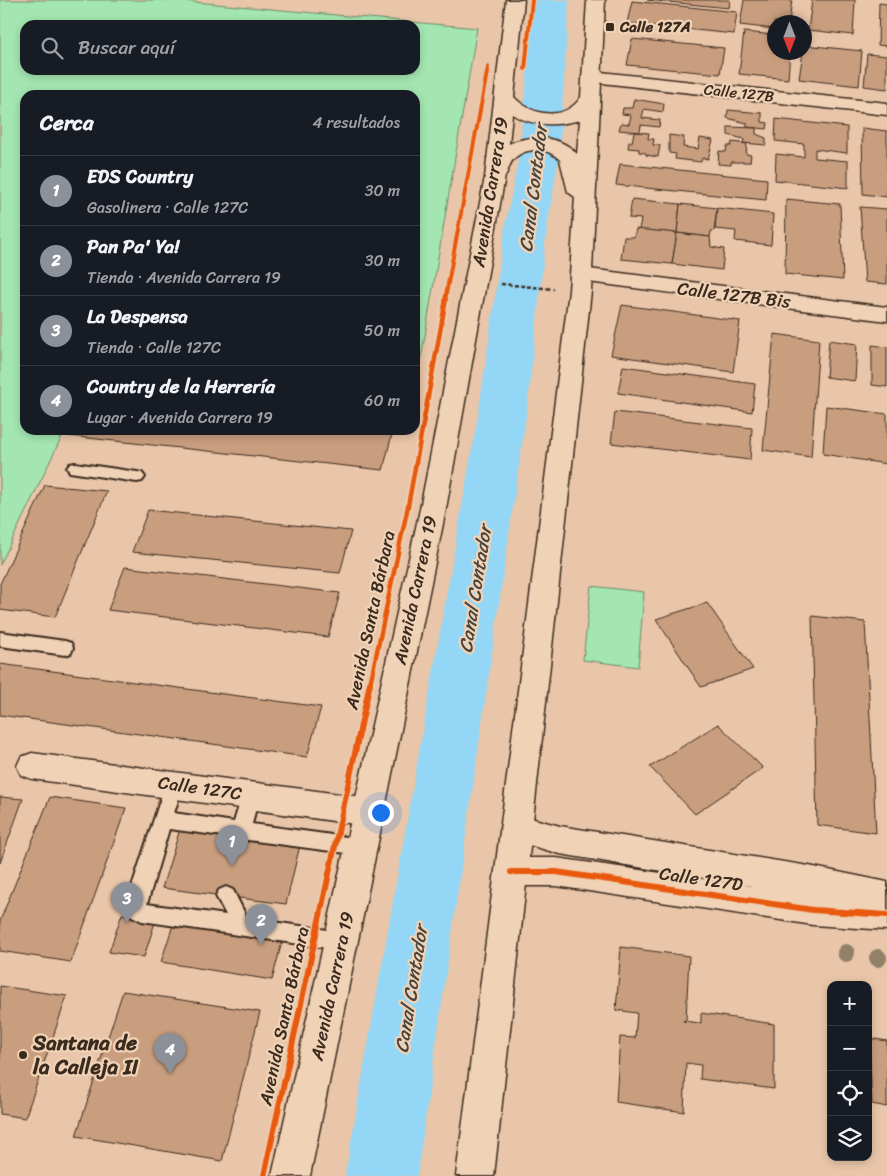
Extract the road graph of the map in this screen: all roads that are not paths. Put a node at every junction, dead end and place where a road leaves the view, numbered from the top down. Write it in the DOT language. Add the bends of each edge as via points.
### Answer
graph roads {
  1 [pos="515,0"];
  2 [pos="596,0"];
  3 [pos="585,97"];
  4 [pos="504,98"];
  5 [pos="887,109"];
  6 [pos="500,167"];
  7 [pos="584,225"];
  8 [pos="581,275"];
  9 [pos="887,314"];
  10 [pos="75,468"];
  11 [pos="137,477"];
  12 [pos="0,639"];
  13 [pos="66,648"];
  14 [pos="32,766"];
  15 [pos="174,785"];
  16 [pos="250,795"];
  17 [pos="369,812"];
  18 [pos="163,820"];
  19 [pos="516,828"];
  20 [pos="240,834"];
  21 [pos="361,847"];
  22 [pos="511,872"];
  23 [pos="226,896"];
  24 [pos="887,898"];
  25 [pos="887,915"];
  26 [pos="241,926"];
  27 [pos="341,941"];
  28 [pos="291,1176"];
  29 [pos="475,1176"];
  1 -- 4 [label="main road, Avenida Carrera 19"];
  2 -- 3 [label="main road"];
  3 -- 4 [label="main road, Calle 127B" via="553,119 530,117 509,106"];
  3 -- 5 [label="main road, Calle 127B"];
  3 -- 7 [label="main road"];
  4 -- 6 [label="main road, Avenida Carrera 19"];
  6 -- 7 [label="main road" via="517,148 536,144 555,147 568,156 573,166"];
  6 -- 17 [label="main road, Avenida Carrera 19"];
  7 -- 8 [label="main road"];
  8 -- 9 [label="main road, Calle 127B Bis"];
  8 -- 19 [label="main road"];
  10 -- 11 [label="lane"];
  12 -- 13 [label="lane"];
  14 -- 15 [label="main road, Calle 127C"];
  15 -- 16 [label="main road, Calle 127C"];
  15 -- 18 [label="lane"];
  16 -- 17 [label="main road, Calle 127C"];
  16 -- 20 [label="lane"];
  17 -- 21 [label="main road, Avenida Carrera 19"];
  18 -- 20 [label="lane"];
  18 -- 26 [label="lane" via="137,909"];
  19 -- 22 [label="main road"];
  19 -- 24 [label="main road, Calle 127D" via="560,840 809,881"];
  20 -- 21 [label="lane"];
  21 -- 27 [label="main road, Avenida Carrera 19"];
  22 -- 25 [label="main road, Calle 127D" via="556,872 813,910"];
  22 -- 29 [label="main road"];
  23 -- 26 [label="lane"];
  26 -- 27 [label="lane"];
  27 -- 28 [label="main road, Avenida Carrera 19"];
}
